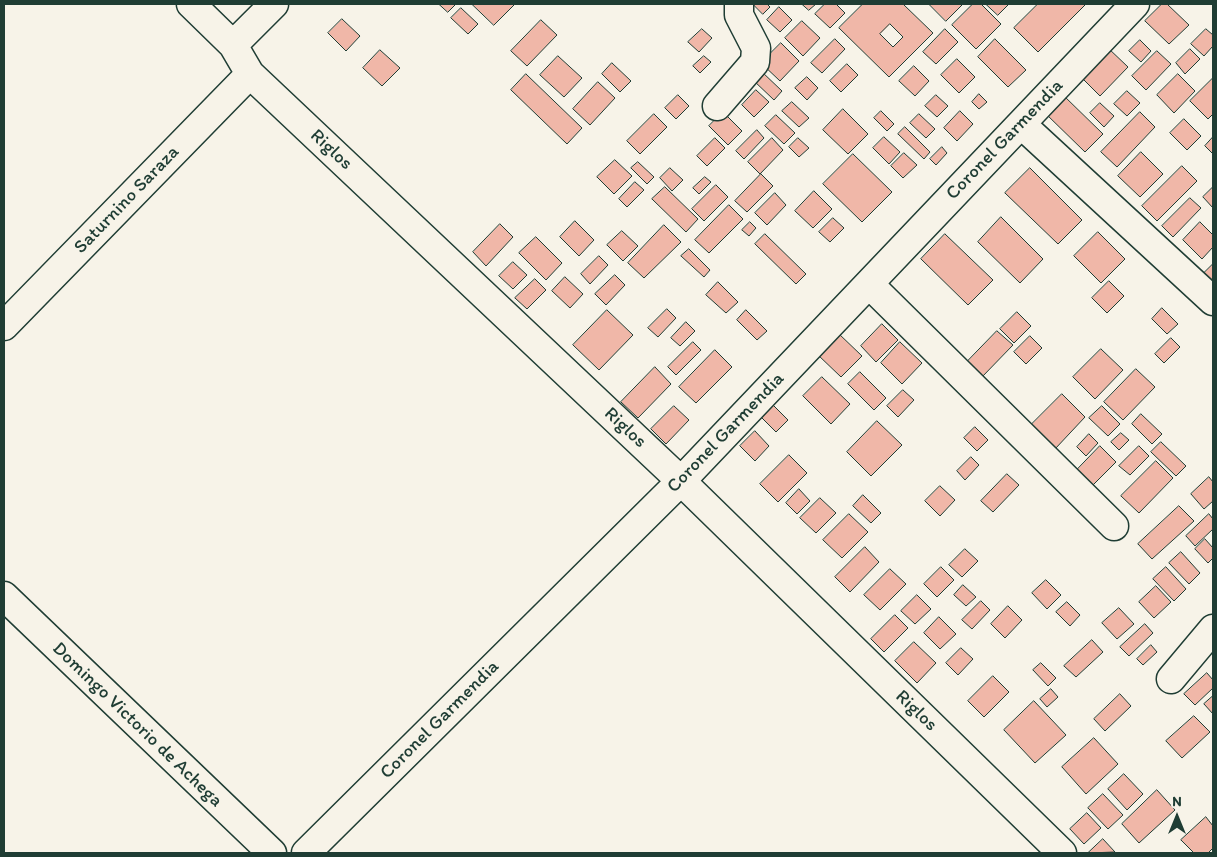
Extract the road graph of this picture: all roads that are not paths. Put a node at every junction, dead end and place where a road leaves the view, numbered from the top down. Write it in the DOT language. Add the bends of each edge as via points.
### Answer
graph roads {
  1 [pos="191,4"];
  2 [pos="274,4"];
  3 [pos="739,4"];
  4 [pos="1136,4"];
  5 [pos="234,45"];
  6 [pos="250,74"];
  7 [pos="717,106"];
  8 [pos="1021,124"];
  9 [pos="869,284"];
  10 [pos="1213,301"];
  11 [pos="4,326"];
  12 [pos="681,480"];
  13 [pos="1114,526"];
  14 [pos="4,596"];
  15 [pos="1213,630"];
  16 [pos="1171,679"];
  17 [pos="272,853"];
  18 [pos="306,853"];
  19 [pos="1062,853"];
  1 -- 5 [label="street, Riglos"];
  2 -- 5 [label="street"];
  3 -- 7 [label="street" via="739,15 756,48 755,62"];
  4 -- 8 [label="street, Coronel Garmendia"];
  5 -- 6 [label="street, Riglos"];
  6 -- 11 [label="street, Saturnino Saraza"];
  6 -- 12 [label="street, Riglos"];
  8 -- 9 [label="street, Coronel Garmendia"];
  8 -- 10 [label="street"];
  9 -- 12 [label="street, Coronel Garmendia"];
  9 -- 13 [label="street"];
  12 -- 18 [label="street, Coronel Garmendia"];
  12 -- 19 [label="street, Riglos"];
  14 -- 17 [label="street, Domingo Victorio de Achega"];
  15 -- 16 [label="street"];
}
